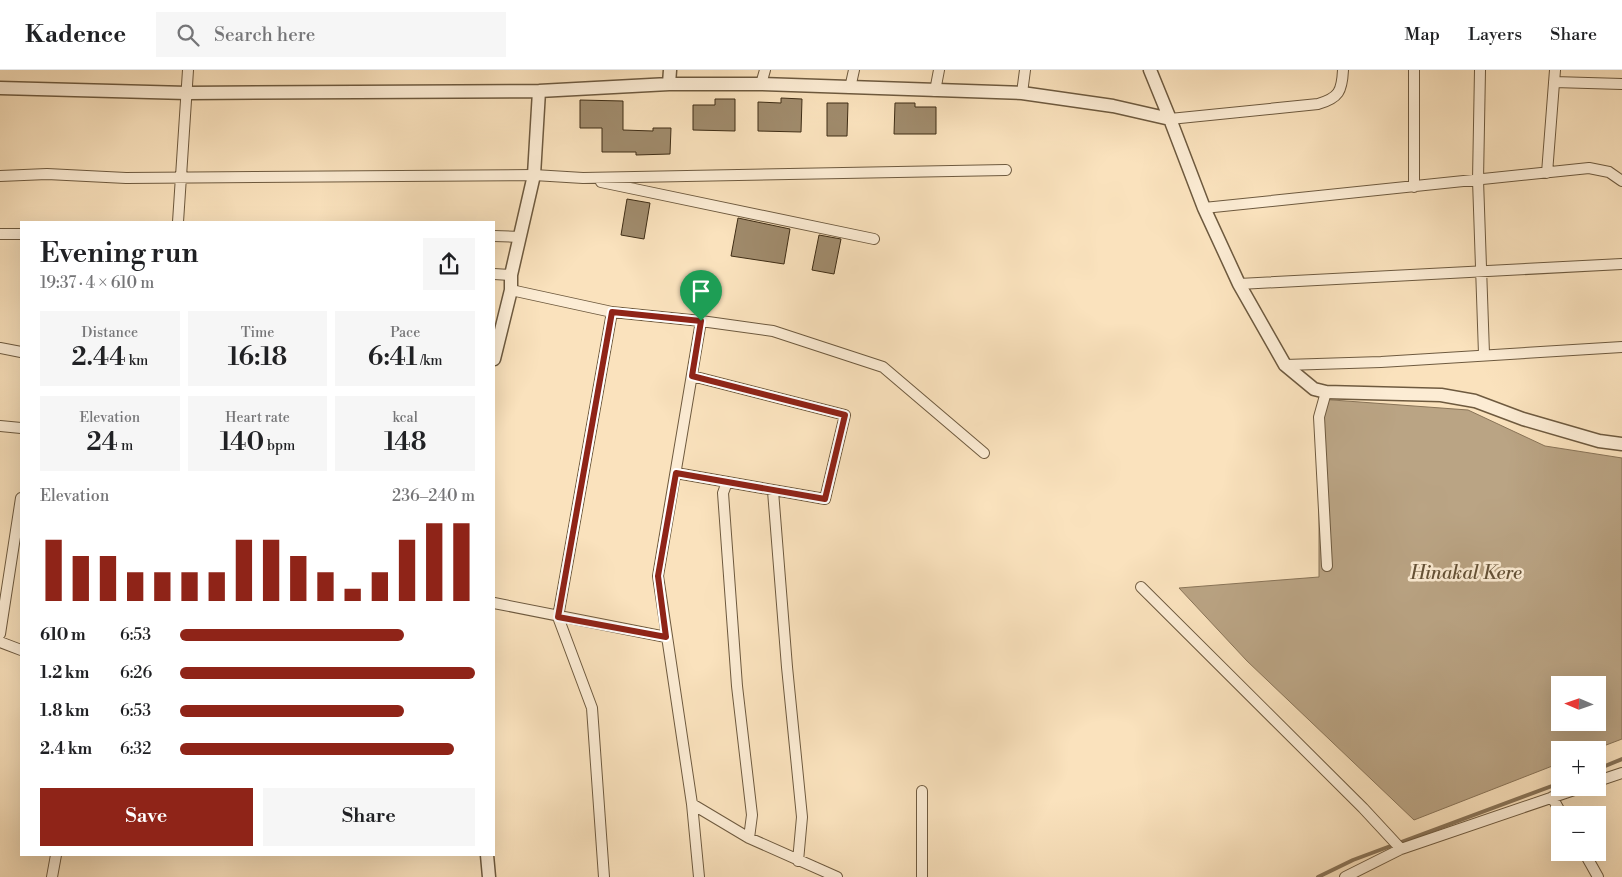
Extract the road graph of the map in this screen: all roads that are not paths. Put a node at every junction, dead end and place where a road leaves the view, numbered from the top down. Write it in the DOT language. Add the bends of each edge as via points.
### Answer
graph roads {
  1 [pos="188,70"];
  2 [pos="670,70"];
  3 [pos="765,70"];
  4 [pos="854,70"];
  5 [pos="940,70"];
  6 [pos="1025,70"];
  7 [pos="1150,70"];
  8 [pos="1343,70"];
  9 [pos="1414,70"];
  10 [pos="1480,70"];
  11 [pos="1555,70"];
  12 [pos="1554,82"];
  13 [pos="669,84"];
  14 [pos="761,84"];
  15 [pos="1622,84"];
  16 [pos="0,88"];
  17 [pos="850,88"];
  18 [pos="539,91"];
  19 [pos="935,91"];
  20 [pos="187,93"];
  21 [pos="1022,93"];
  22 [pos="1170,119"];
  23 [pos="1006,170"];
  24 [pos="1547,173"];
  25 [pos="534,175"];
  26 [pos="0,176"];
  27 [pos="182,177"];
  28 [pos="583,178"];
  29 [pos="1478,180"];
  30 [pos="1622,181"];
  31 [pos="1414,186"];
  32 [pos="1204,208"];
  33 [pos="178,221"];
  34 [pos="0,234"];
  35 [pos="20,234"];
  36 [pos="495,236"];
  37 [pos="520,237"];
  38 [pos="874,239"];
  39 [pos="1622,264"];
  40 [pos="1482,271"];
  41 [pos="495,274"];
  42 [pos="511,275"];
  43 [pos="1239,284"];
  44 [pos="511,290"];
  45 [pos="612,312"];
  46 [pos="701,321"];
  47 [pos="1622,347"];
  48 [pos="0,348"];
  49 [pos="20,352"];
  50 [pos="1484,354"];
  51 [pos="495,355"];
  52 [pos="1285,365"];
  53 [pos="692,376"];
  54 [pos="1326,392"];
  55 [pos="0,426"];
  56 [pos="20,428"];
  57 [pos="1622,444"];
  58 [pos="984,453"];
  59 [pos="676,473"];
  60 [pos="727,482"];
  61 [pos="773,491"];
  62 [pos="20,504"];
  63 [pos="1327,566"];
  64 [pos="1141,587"];
  65 [pos="495,603"];
  66 [pos="558,617"];
  67 [pos="0,634"];
  68 [pos="666,637"];
  69 [pos="0,642"];
  70 [pos="20,650"];
  71 [pos="1622,773"];
  72 [pos="1606,778"];
  73 [pos="922,791"];
  74 [pos="1555,796"];
  75 [pos="1552,797"];
  76 [pos="692,804"];
  77 [pos="1557,806"];
  78 [pos="749,838"];
  79 [pos="1402,849"];
  80 [pos="56,856"];
  81 [pos="487,856"];
  82 [pos="798,861"];
  83 [pos="1589,861"];
  84 [pos="52,877"];
  85 [pos="489,877"];
  86 [pos="604,877"];
  87 [pos="699,877"];
  88 [pos="837,877"];
  89 [pos="922,877"];
  90 [pos="1345,877"];
  91 [pos="1598,877"];
  1 -- 20 [label="street"];
  2 -- 13 [label="street"];
  3 -- 14 [label="street"];
  4 -- 17 [label="street"];
  5 -- 19 [label="street"];
  6 -- 21 [label="street"];
  7 -- 22 [label="street"];
  8 -- 22 [label="street" via="1338,94 1330,101"];
  9 -- 31 [label="street"];
  10 -- 29 [label="street"];
  11 -- 12 [label="street"];
  12 -- 15 [label="street"];
  12 -- 24 [label="street"];
  13 -- 14 [label="street"];
  13 -- 18 [label="street"];
  14 -- 17 [label="street"];
  16 -- 20 [label="street"];
  17 -- 19 [label="street"];
  18 -- 20 [label="street"];
  18 -- 25 [label="street"];
  19 -- 21 [label="street"];
  20 -- 27 [label="street"];
  21 -- 22 [label="street" via="1113,106"];
  22 -- 32 [label="street"];
  23 -- 28 [label="street"];
  24 -- 29 [label="street"];
  24 -- 30 [label="street" via="1589,168 1609,172"];
  25 -- 27 [label="street"];
  25 -- 28 [label="street"];
  25 -- 37 [label="street"];
  26 -- 27 [label="street"];
  27 -- 33 [label="street"];
  28 -- 38 [label="street"];
  29 -- 31 [label="street"];
  29 -- 40 [label="street"];
  31 -- 32 [label="street"];
  32 -- 43 [label="street"];
  34 -- 35 [label="street"];
  36 -- 37 [label="street"];
  37 -- 42 [label="street"];
  39 -- 40 [label="street"];
  40 -- 43 [label="street"];
  40 -- 50 [label="street"];
  41 -- 42 [label="street"];
  42 -- 44 [label="street"];
  43 -- 52 [label="street"];
  44 -- 45 [label="street"];
  44 -- 51 [label="street"];
  45 -- 46 [label="street"];
  45 -- 66 [label="street"];
  46 -- 53 [label="street"];
  46 -- 58 [label="street" via="773,330 883,367"];
  47 -- 50 [label="street"];
  48 -- 49 [label="street"];
  50 -- 52 [label="street"];
  52 -- 54 [label="street" via="1314,389"];
  53 -- 59 [label="street"];
  53 -- 61 [label="street" via="845,415 825,499"];
  54 -- 57 [label="street" via="1441,395 1476,401 1523,419 1599,441"];
  54 -- 63 [label="street" via="1319,417"];
  55 -- 56 [label="street"];
  59 -- 60 [label="street"];
  59 -- 68 [label="street" via="658,576"];
  60 -- 61 [label="street"];
  60 -- 78 [label="street" via="723,493 737,686 752,814"];
  61 -- 82 [label="street" via="802,818"];
  62 -- 67 [label="street"];
  64 -- 79 [label="street"];
  65 -- 66 [label="street"];
  66 -- 68 [label="street"];
  66 -- 86 [label="street" via="592,708"];
  68 -- 76 [label="street"];
  69 -- 70 [label="street"];
  71 -- 72 [label="street"];
  73 -- 89 [label="street"];
  74 -- 75 [label="street"];
  75 -- 77 [label="street"];
  75 -- 79 [label="street"];
  76 -- 78 [label="street"];
  76 -- 87 [label="street"];
  78 -- 82 [label="street"];
  79 -- 90 [label="street"];
  80 -- 84 [label="street"];
  81 -- 85 [label="street"];
  82 -- 88 [label="street"];
  83 -- 91 [label="street"];
}
